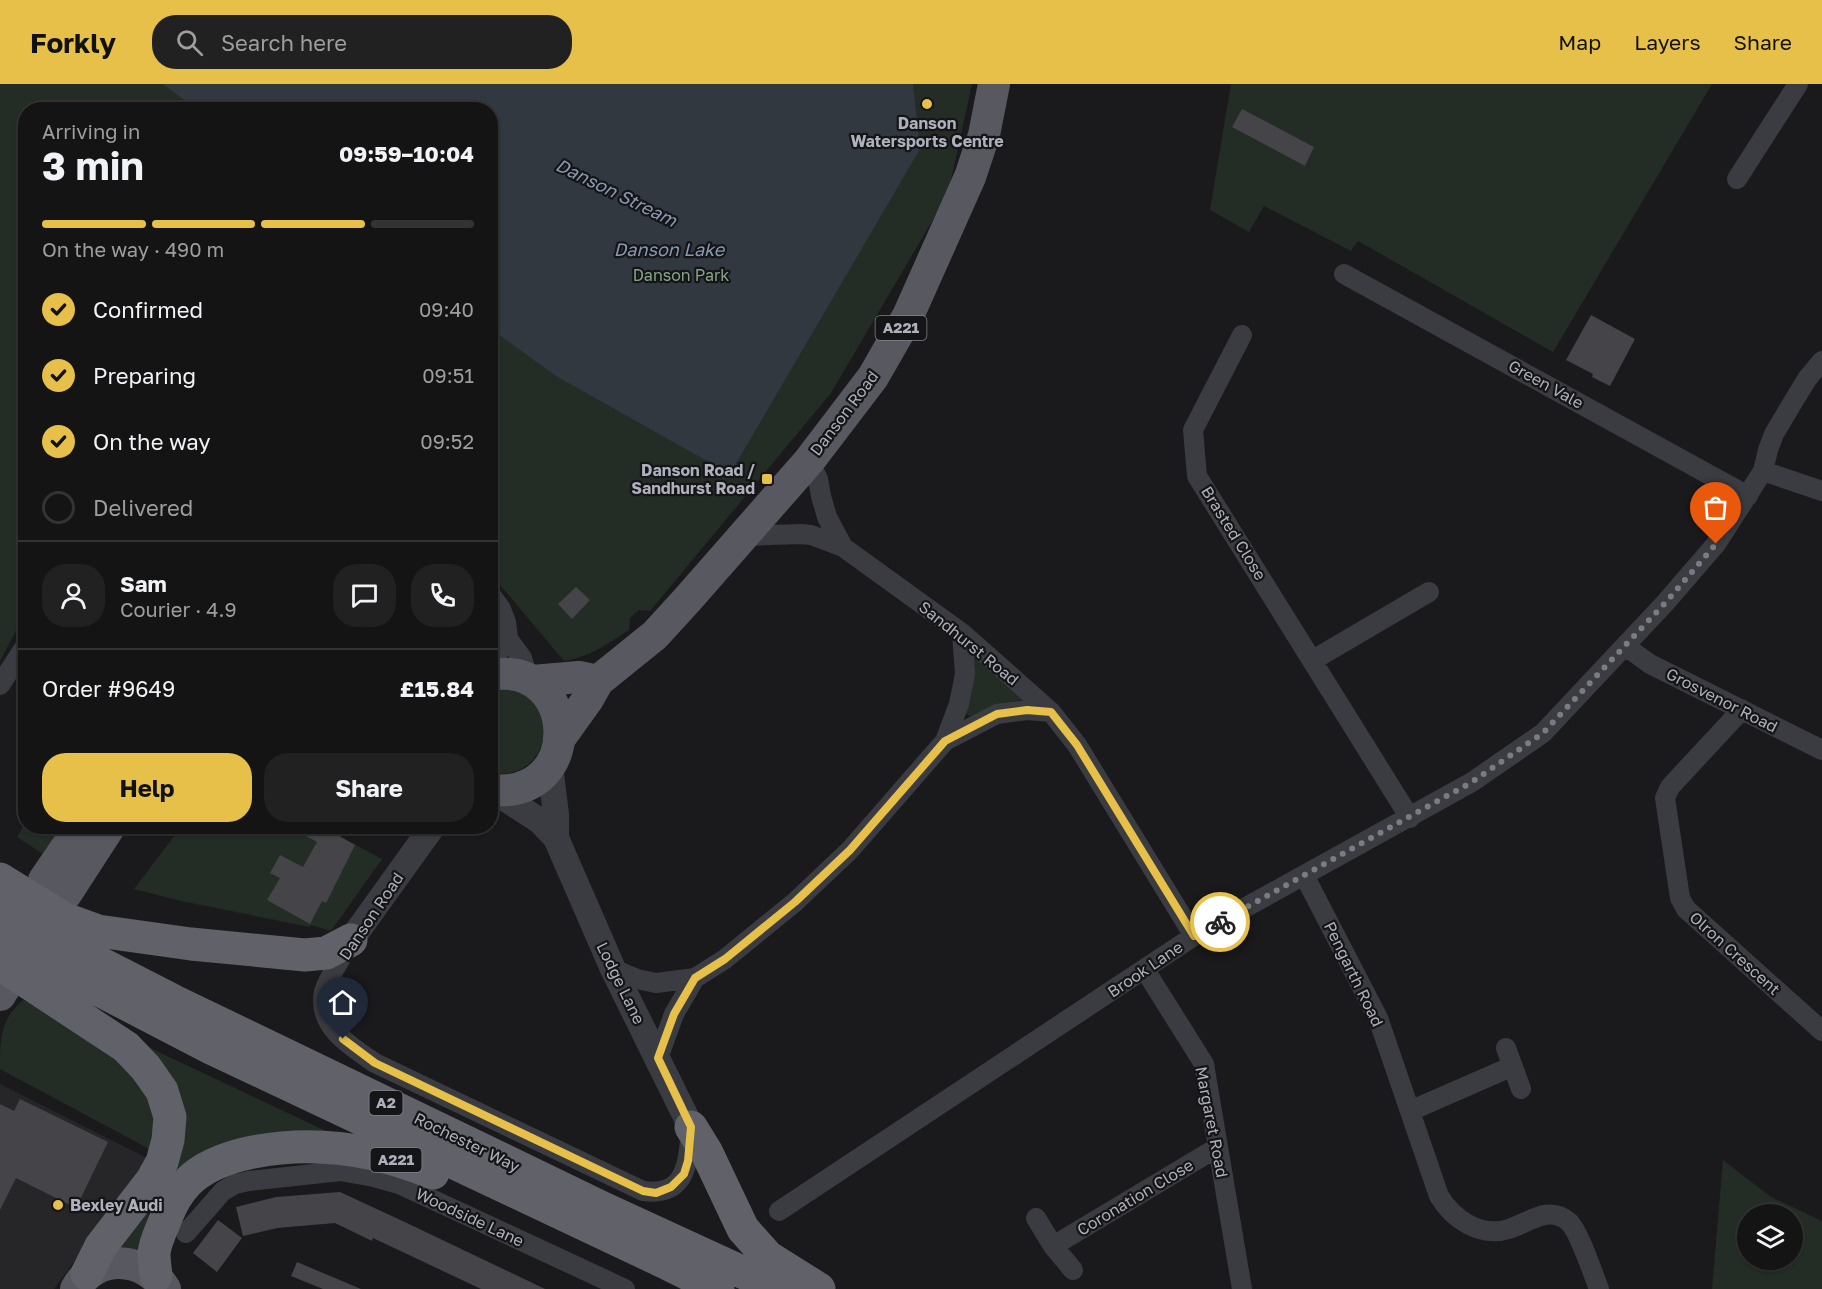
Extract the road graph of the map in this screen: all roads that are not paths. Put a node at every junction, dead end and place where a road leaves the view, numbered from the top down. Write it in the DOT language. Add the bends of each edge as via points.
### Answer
graph roads {
  1 [pos="994,84"];
  2 [pos="1798,84"];
  3 [pos="1737,179"];
  4 [pos="1344,274"];
  5 [pos="1242,335"];
  6 [pos="1822,361"];
  7 [pos="809,461"];
  8 [pos="1763,471"];
  9 [pos="1822,491"];
  10 [pos="1748,496"];
  11 [pos="743,536"];
  12 [pos="843,547"];
  13 [pos="1429,592"];
  14 [pos="498,605"];
  15 [pos="962,633"];
  16 [pos="508,639"];
  17 [pos="1625,646"];
  18 [pos="498,652"];
  19 [pos="18,657"];
  20 [pos="1312,660"];
  21 [pos="498,674"];
  22 [pos="530,680"];
  23 [pos="598,681"];
  24 [pos="0,685"];
  25 [pos="1741,709"];
  26 [pos="1051,712"];
  27 [pos="945,741"];
  28 [pos="1822,750"];
  29 [pos="555,752"];
  30 [pos="498,790"];
  31 [pos="498,794"];
  32 [pos="1410,818"];
  33 [pos="78,834"];
  34 [pos="103,834"];
  35 [pos="426,834"];
  36 [pos="556,838"];
  37 [pos="1304,875"];
  38 [pos="0,879"];
  39 [pos="0,904"];
  40 [pos="0,934"];
  41 [pos="1194,936"];
  42 [pos="351,940"];
  43 [pos="613,969"];
  44 [pos="1145,970"];
  45 [pos="695,978"];
  46 [pos="3,980"];
  47 [pos="1822,1031"];
  48 [pos="1506,1048"];
  49 [pos="658,1058"];
  50 [pos="1514,1066"];
  51 [pos="1521,1089"];
  52 [pos="1410,1111"];
  53 [pos="691,1127"];
  54 [pos="1218,1147"];
  55 [pos="779,1211"];
  56 [pos="1036,1218"];
  57 [pos="186,1233"];
  58 [pos="1053,1246"];
  59 [pos="1073,1270"];
  60 [pos="82,1282"];
  61 [pos="161,1282"];
  62 [pos="625,1289"];
  63 [pos="689,1289"];
  64 [pos="718,1289"];
  65 [pos="779,1289"];
  66 [pos="819,1289"];
  67 [pos="1242,1289"];
  68 [pos="1599,1289"];
  1 -- 7 [label="main road, Danson Road / A221" via="984,135 970,177 908,316 873,377"];
  2 -- 3 [label="street"];
  4 -- 10 [label="street, Green Vale"];
  5 -- 20 [label="street, Brasted Close" via="1193,430 1197,476"];
  6 -- 8 [label="street, Brook Lane" via="1774,434"];
  7 -- 11 [label="main road, Danson Road / A221"];
  7 -- 12 [label="street, Sandhurst Road" via="818,479 827,517"];
  8 -- 9 [label="street"];
  8 -- 10 [label="street, Brook Lane"];
  10 -- 17 [label="street, Brook Lane" via="1716,544"];
  11 -- 12 [label="street, Sandhurst Road" via="801,534"];
  11 -- 23 [label="main road, Danson Road / A221" via="655,635"];
  12 -- 15 [label="street, Sandhurst Road"];
  13 -- 20 [label="street"];
  14 -- 16 [label="street"];
  15 -- 26 [label="street, Sandhurst Road"];
  15 -- 27 [label="street" via="965,674"];
  16 -- 18 [label="street"];
  16 -- 22 [label="street" via="522,658"];
  17 -- 25 [label="street, Grosvenor Road" via="1650,664"];
  17 -- 32 [label="street, Brook Lane" via="1543,733 1472,782"];
  19 -- 24 [label="street"];
  20 -- 32 [label="street, Brasted Close"];
  21 -- 22 [label="main road"];
  22 -- 23 [label="main road" via="579,677"];
  22 -- 29 [label="main road" via="555,706 560,722"];
  23 -- 29 [label="main road, Danson Road / A221"];
  25 -- 28 [label="street, Grosvenor Road"];
  25 -- 47 [label="street, Olron Crescent" via="1670,787 1665,798 1680,898 1686,909"];
  26 -- 27 [label="street" via="997,714"];
  26 -- 41 [label="street, Sandhurst Road" via="1077,745"];
  27 -- 45 [label="street" via="850,850 795,902 725,959"];
  29 -- 30 [label="main road, Danson Road" via="537,779 522,787"];
  29 -- 36 [label="street, Lodge Lane"];
  31 -- 36 [label="street, Lodge Lane" via="540,821"];
  32 -- 37 [label="street, Brook Lane"];
  33 -- 34 [label="main road" via="55,887"];
  35 -- 42 [label="street, Danson Road"];
  36 -- 43 [label="street, Lodge Lane"];
  37 -- 41 [label="street, Brook Lane"];
  37 -- 52 [label="street, Pengarth Road" via="1378,1018"];
  38 -- 42 [label="highway" via="65,919 98,931 305,955 326,953"];
  39 -- 65 [label="highway, Rochester Way / A2" via="92,959 174,1001"];
  40 -- 64 [label="highway, Rochester Way / A2" via="211,1048"];
  41 -- 44 [label="street, Brook Lane"];
  42 -- 53 [label="street, Danson Road" via="324,990 323,1008 332,1029 375,1063 643,1191 664,1190 684,1174"];
  43 -- 45 [label="street" via="656,983"];
  43 -- 49 [label="street, Lodge Lane"];
  44 -- 54 [label="street, Margaret Road" via="1204,1064"];
  44 -- 55 [label="street, Brook Lane"];
  45 -- 49 [label="street" via="674,1014"];
  46 -- 60 [label="highway, A221" via="126,1047 162,1091 170,1117 162,1162 101,1246"];
  48 -- 50 [label="street"];
  49 -- 53 [label="street, Lodge Lane"];
  50 -- 51 [label="street"];
  50 -- 52 [label="street"];
  52 -- 68 [label="street, Pengarth Road" via="1439,1196 1456,1218 1477,1228 1497,1231 1543,1215 1559,1215 1573,1226"];
  53 -- 66 [label="highway" via="743,1229 768,1257"];
  54 -- 58 [label="street, Coronation Close"];
  54 -- 67 [label="street, Margaret Road"];
  56 -- 58 [label="street"];
  57 -- 62 [label="street, Woodside Lane" via="223,1191 235,1184 340,1171 399,1184"];
  58 -- 59 [label="street"];
  60 -- 61 [label="main road, A221" via="98,1267 125,1262 139,1266"];
  61 -- 63 [label="highway, A221" via="154,1254 178,1194 193,1177 240,1154 318,1146 363,1151 431,1172"];
}
